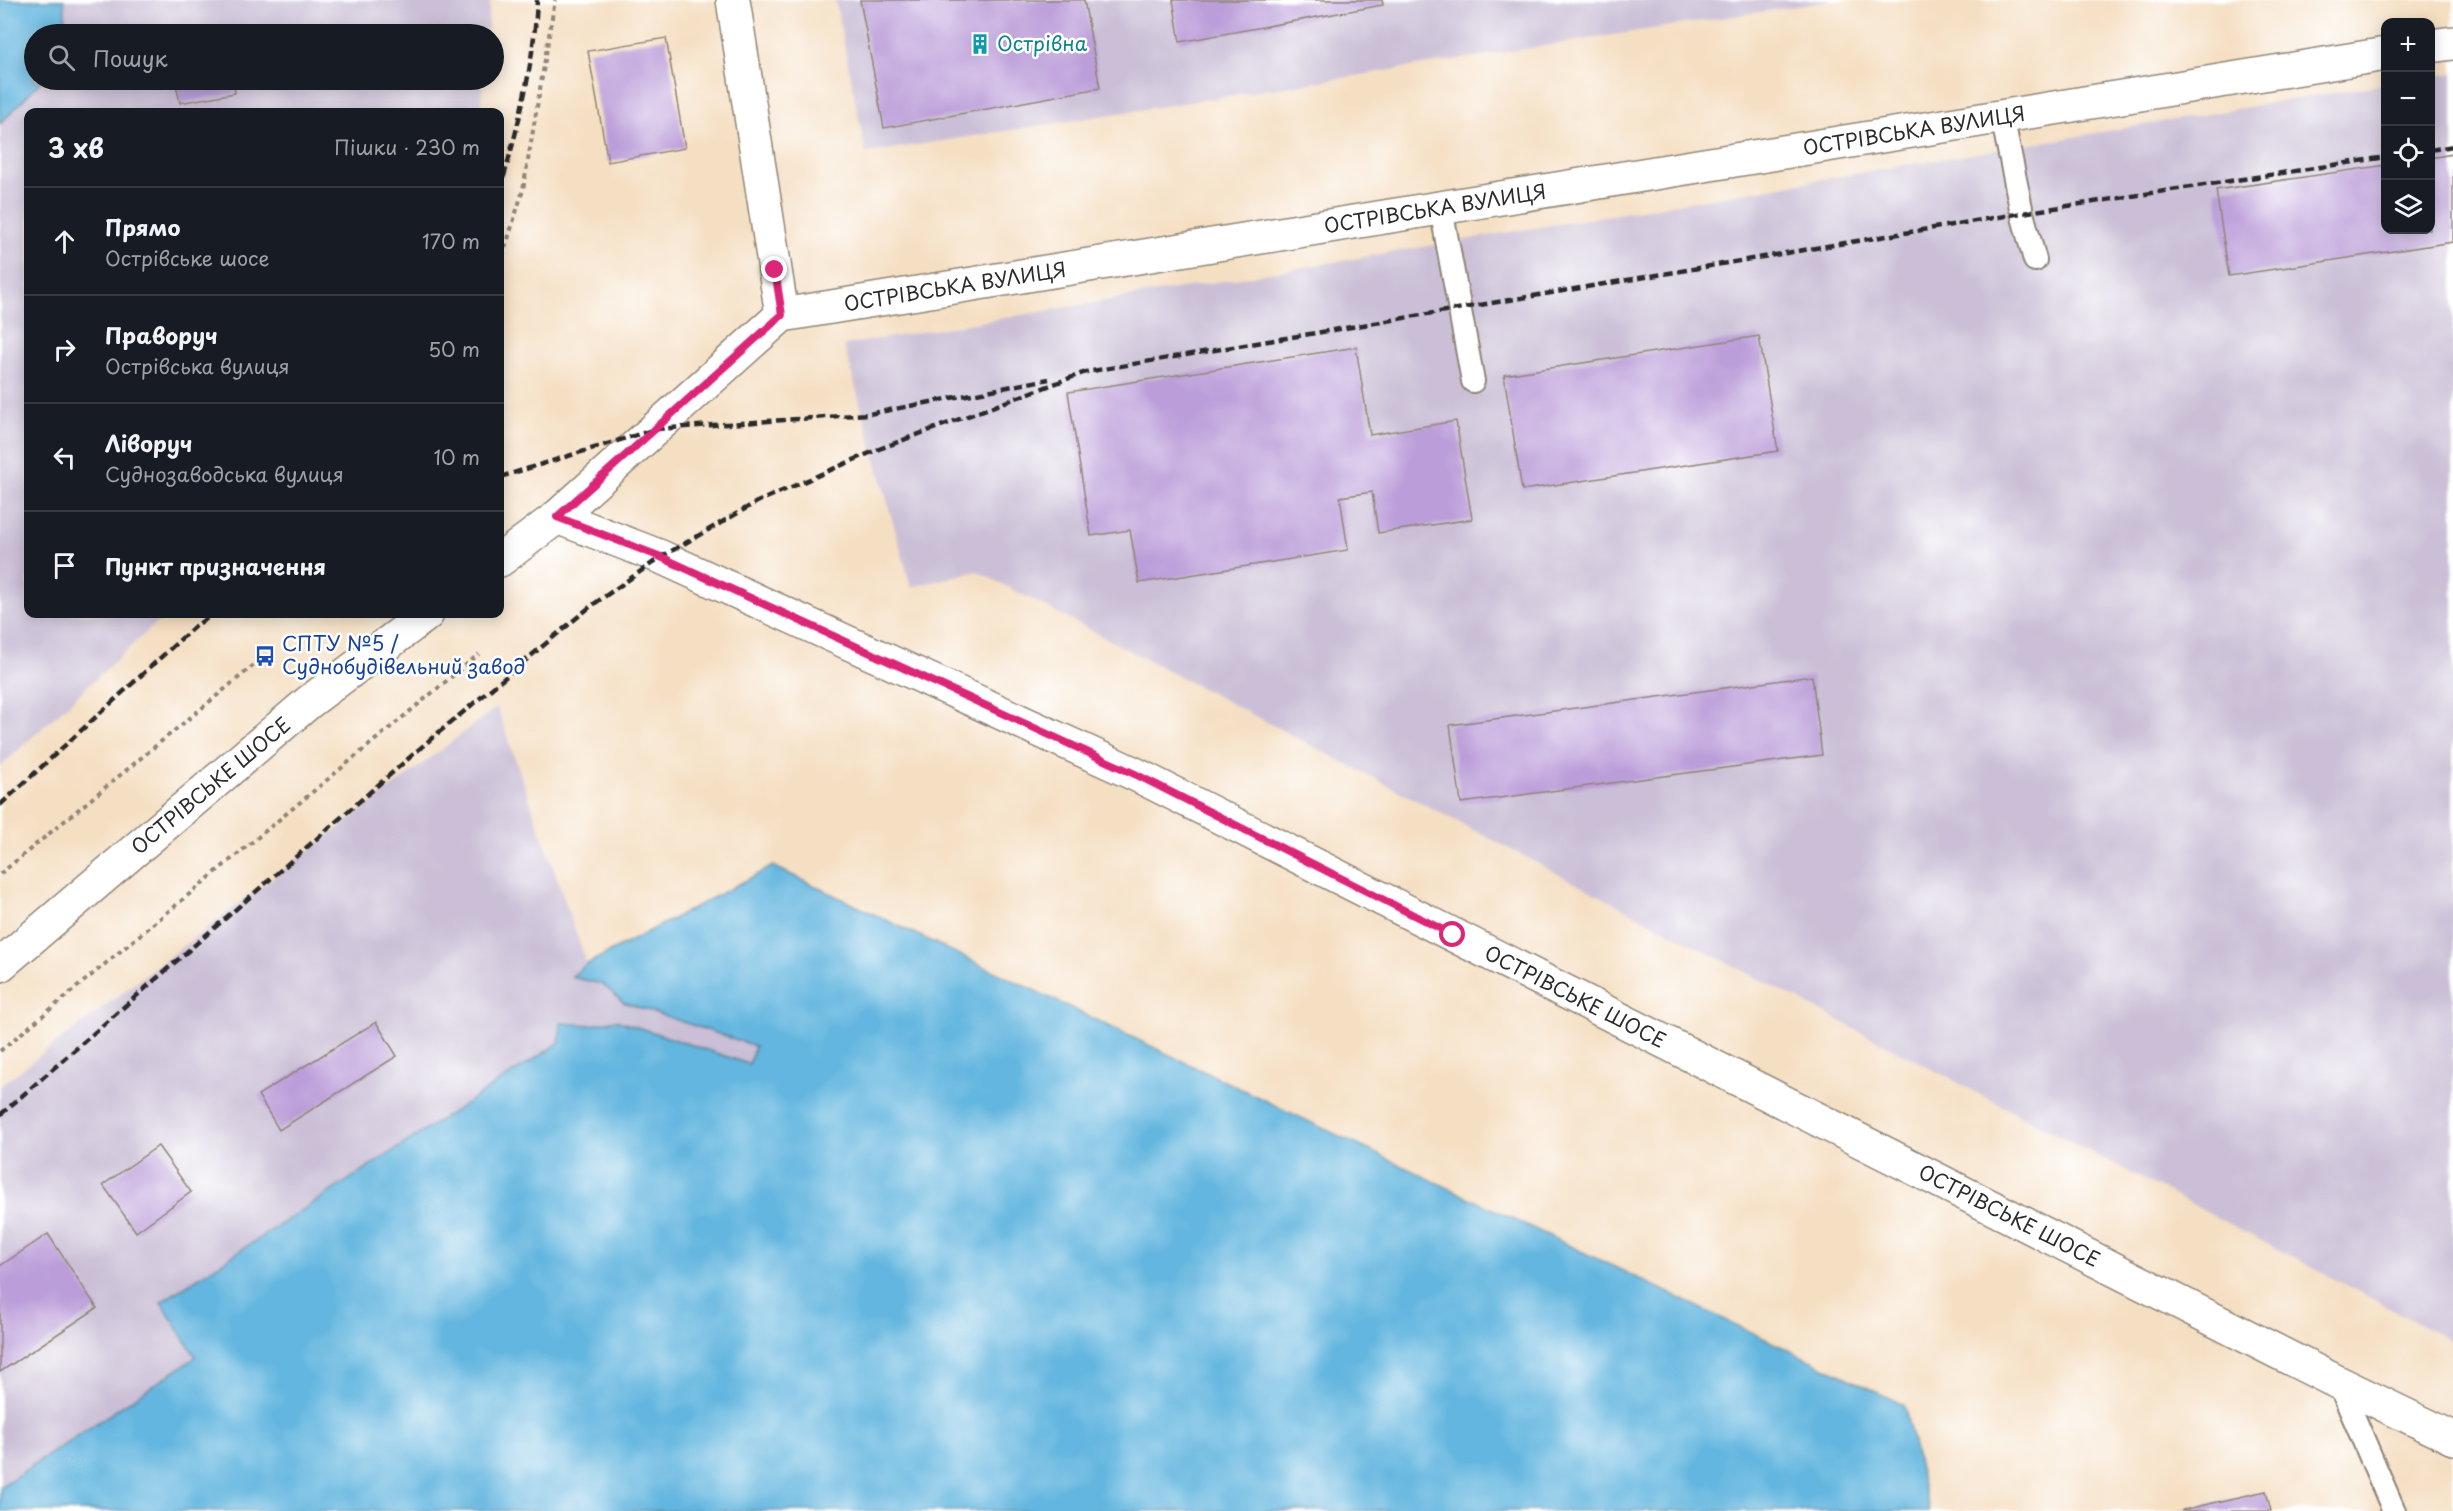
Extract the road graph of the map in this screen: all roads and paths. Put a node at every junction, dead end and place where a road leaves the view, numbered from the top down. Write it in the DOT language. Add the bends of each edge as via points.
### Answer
graph roads {
  1 [pos="555,0"];
  2 [pos="733,0"];
  3 [pos="2453,43"];
  4 [pos="2435,45"];
  5 [pos="2381,55"];
  6 [pos="2002,116"];
  7 [pos="1441,207"];
  8 [pos="504,252"];
  9 [pos="2036,260"];
  10 [pos="782,315"];
  11 [pos="1473,381"];
  12 [pos="557,517"];
  13 [pos="504,557"];
  14 [pos="423,618"];
  15 [pos="479,654"];
  16 [pos="265,656"];
  17 [pos="0,874"];
  18 [pos="0,965"];
  19 [pos="0,1051"];
  20 [pos="2339,1383"];
  21 [pos="2453,1438"];
  22 [pos="2394,1511"];
  1 -- 8 [label="path" via="523,190"];
  2 -- 10 [label="street"];
  3 -- 4 [label="street"];
  5 -- 6 [label="street, ОСТРІВСЬКА ВУЛИЦЯ"];
  6 -- 7 [label="street, ОСТРІВСЬКА ВУЛИЦЯ"];
  6 -- 9 [label="lane"];
  7 -- 10 [label="street, ОСТРІВСЬКА ВУЛИЦЯ"];
  7 -- 11 [label="lane"];
  10 -- 12 [label="street"];
  12 -- 13 [label="street"];
  12 -- 20 [label="street, ОСТРІВСЬКЕ ШОСЕ" via="661,557 1137,775"];
  14 -- 18 [label="street, ОСТРІВСЬКЕ ШОСЕ" via="309,702"];
  15 -- 19 [label="path"];
  16 -- 17 [label="path"];
  20 -- 21 [label="street, ОСТРІВСЬКЕ ШОСЕ"];
  20 -- 22 [label="lane"];
}
